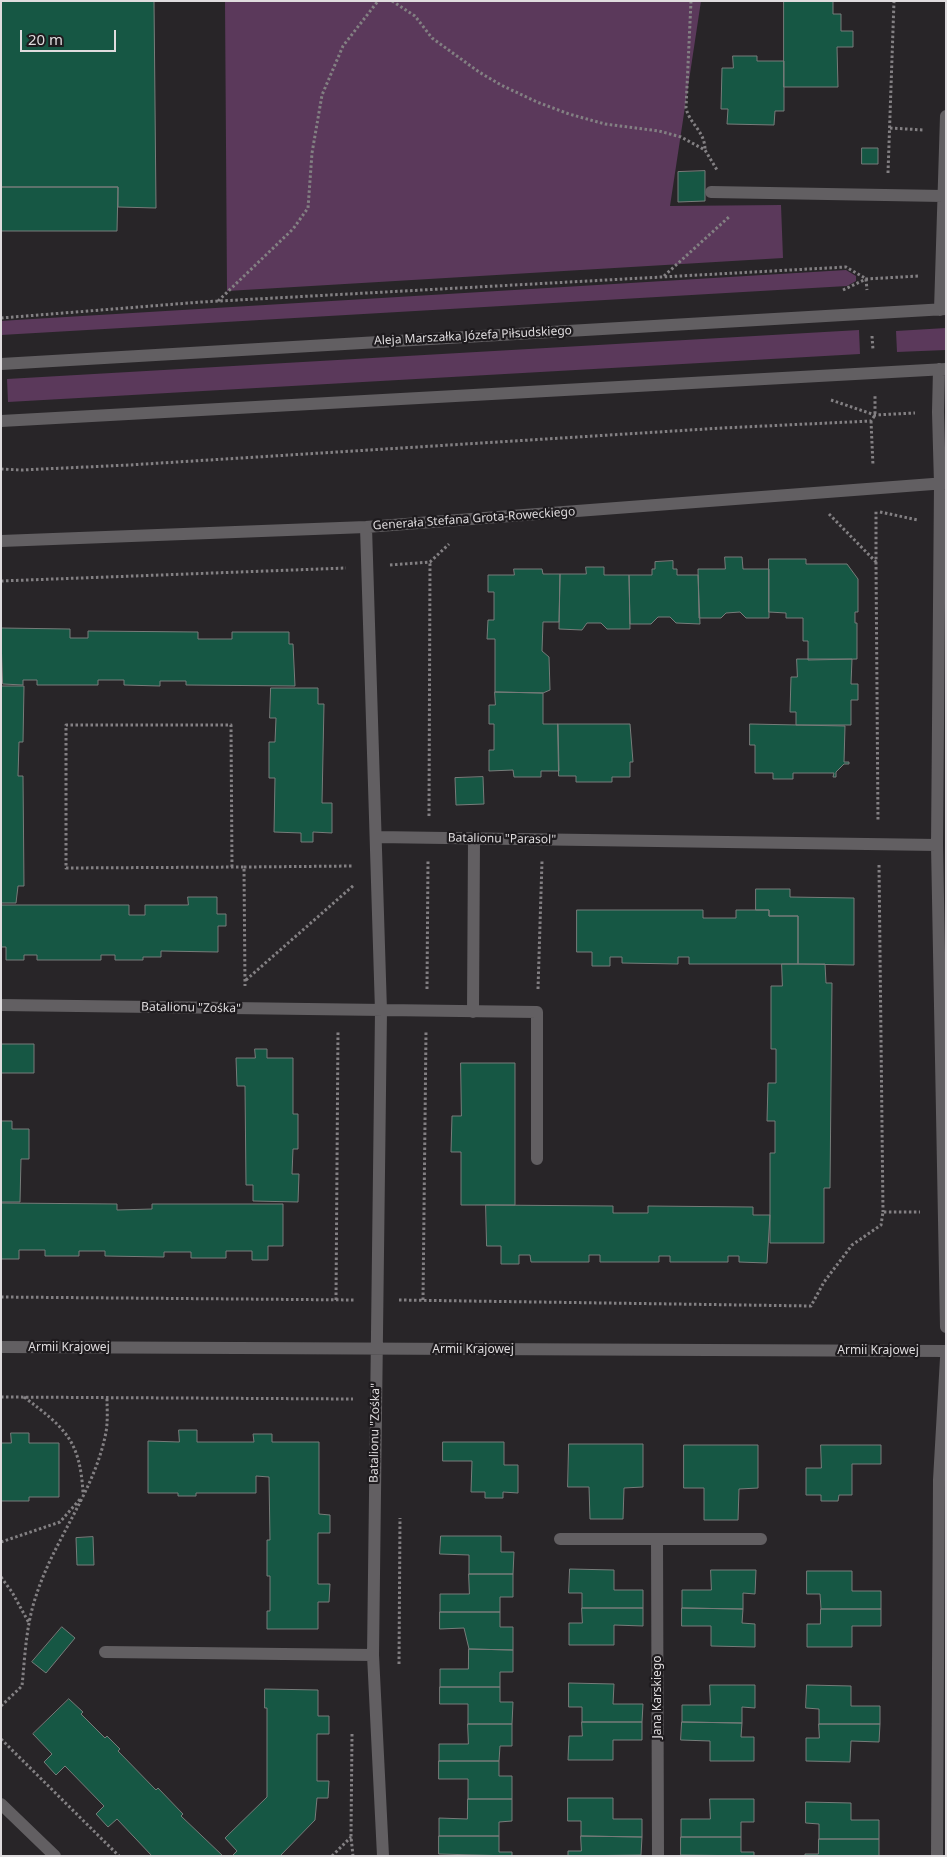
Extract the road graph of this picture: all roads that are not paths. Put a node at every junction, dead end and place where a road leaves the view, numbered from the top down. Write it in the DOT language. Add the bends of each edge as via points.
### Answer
graph roads {
  1 [pos="946,116"];
  2 [pos="945,131"];
  3 [pos="945,164"];
  4 [pos="711,192"];
  5 [pos="943,196"];
  6 [pos="943,309"];
  7 [pos="1,364"];
  8 [pos="942,369"];
  9 [pos="1,420"];
  10 [pos="943,484"];
  11 [pos="366,527"];
  12 [pos="1,540"];
  13 [pos="376,837"];
  14 [pos="474,839"];
  15 [pos="937,845"];
  16 [pos="943,932"];
  17 [pos="1,1005"];
  18 [pos="382,1011"];
  19 [pos="473,1012"];
  20 [pos="536,1159"];
  21 [pos="946,1327"];
  22 [pos="1,1347"];
  23 [pos="376,1350"];
  24 [pos="946,1351"];
  25 [pos="946,1358"];
  26 [pos="560,1539"];
  27 [pos="657,1539"];
  28 [pos="762,1539"];
  29 [pos="105,1652"];
  30 [pos="373,1655"];
  31 [pos="1,1804"];
  32 [pos="55,1856"];
  33 [pos="383,1856"];
  34 [pos="658,1856"];
  35 [pos="937,1856"];
  1 -- 2 [label="street"];
  2 -- 3 [label="street"];
  3 -- 5 [label="street"];
  4 -- 5 [label="street"];
  5 -- 6 [label="street"];
  6 -- 7 [label="street, Aleja Marszałka Józefa Piłsudskiego"];
  8 -- 9 [label="street"];
  8 -- 10 [label="street" via="938,412"];
  10 -- 11 [label="street, Generała Stefana Grota-Roweckiego"];
  10 -- 15 [label="street"];
  11 -- 12 [label="street, Generała Stefana Grota-Roweckiego"];
  11 -- 13 [label="street"];
  13 -- 14 [label="street, Batalionu \"Parasol\""];
  13 -- 18 [label="street, Batalionu \"Zośka\""];
  14 -- 15 [label="street, Batalionu \"Parasol\""];
  14 -- 19 [label="street"];
  15 -- 16 [label="street"];
  16 -- 21 [label="street"];
  17 -- 18 [label="street, Batalionu \"Zośka\""];
  18 -- 19 [label="street, Batalionu \"Zośka\""];
  18 -- 23 [label="street, Batalionu \"Zośka\""];
  19 -- 20 [label="street, Batalionu \"Zośka\"" via="537,1012"];
  22 -- 23 [label="street, Armii Krajowej"];
  23 -- 24 [label="street, Armii Krajowej"];
  23 -- 30 [label="street, Batalionu \"Zośka\""];
  25 -- 35 [label="street" via="939,1480"];
  26 -- 27 [label="street"];
  27 -- 28 [label="street"];
  27 -- 34 [label="street, Jana Karskiego"];
  29 -- 30 [label="street"];
  30 -- 33 [label="street, Batalionu \"Zośka\""];
  31 -- 32 [label="street"];
}
